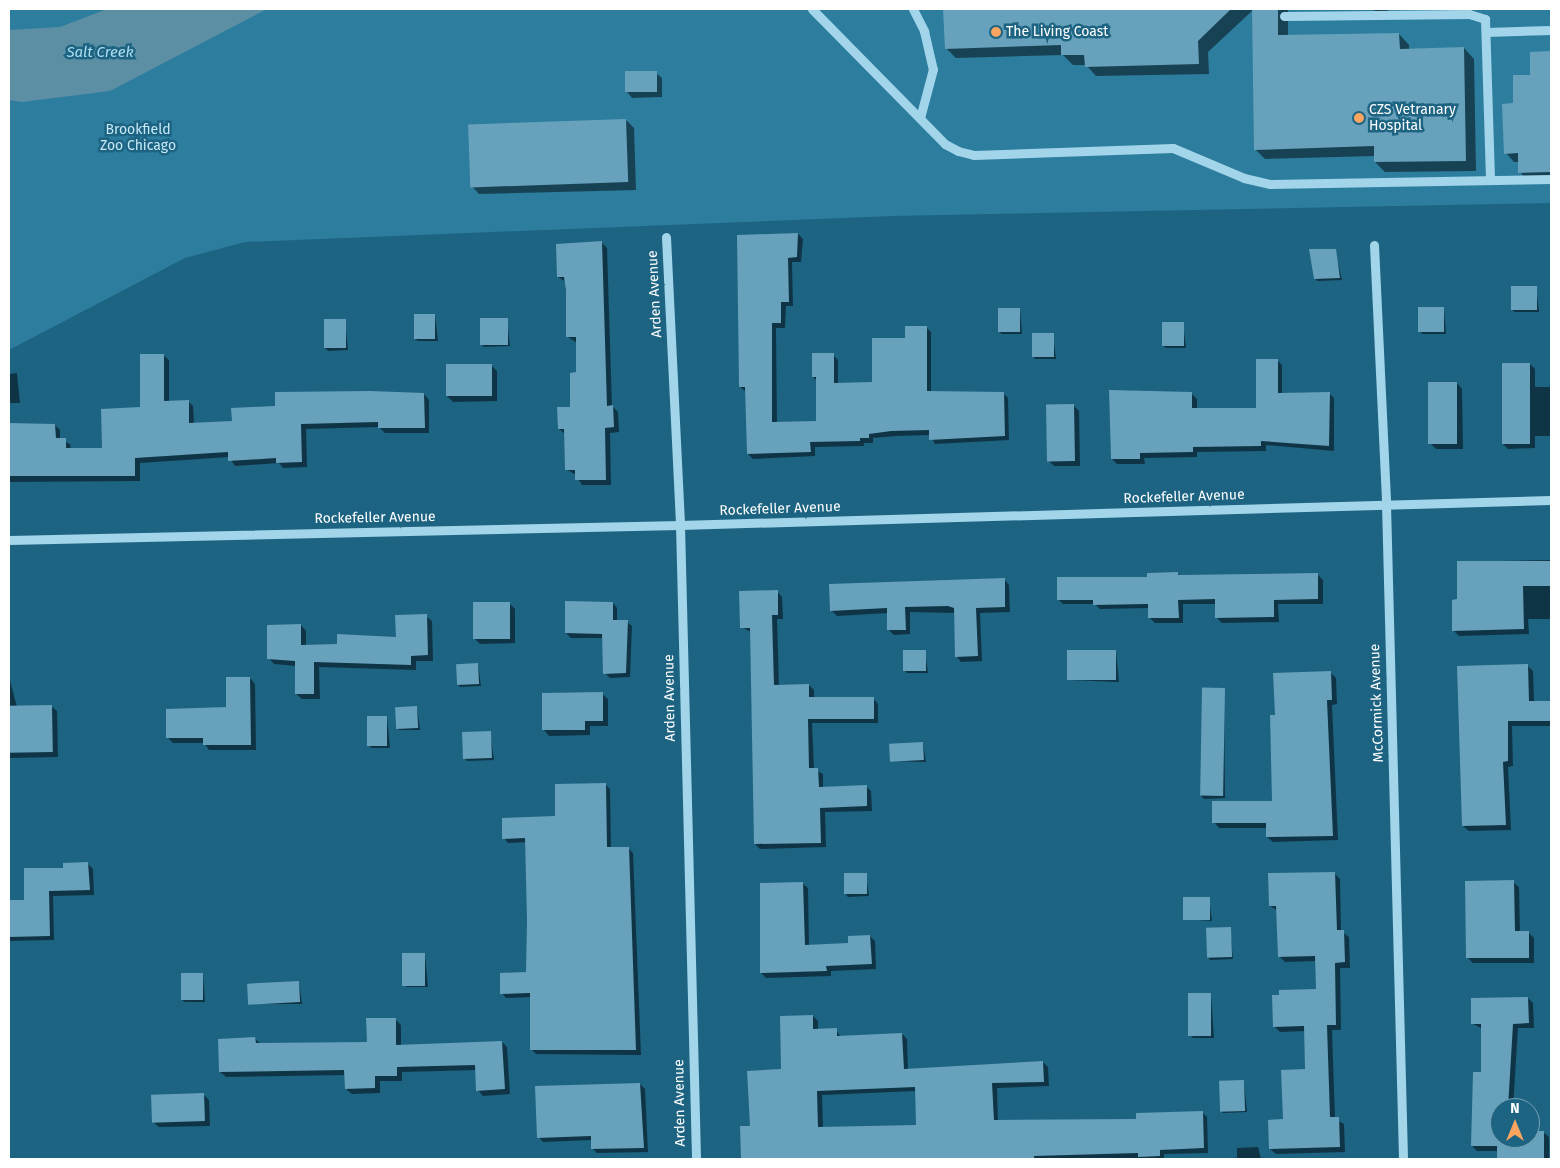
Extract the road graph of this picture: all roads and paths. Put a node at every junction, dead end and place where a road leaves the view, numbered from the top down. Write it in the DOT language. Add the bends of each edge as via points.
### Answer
graph roads {
  1 [pos="812,9"];
  2 [pos="913,9"];
  3 [pos="1284,16"];
  4 [pos="1551,30"];
  5 [pos="1486,32"];
  6 [pos="920,118"];
  7 [pos="1551,179"];
  8 [pos="1490,180"];
  9 [pos="666,237"];
  10 [pos="1374,245"];
  11 [pos="1551,500"];
  12 [pos="1386,504"];
  13 [pos="680,525"];
  14 [pos="9,540"];
  15 [pos="696,1159"];
  16 [pos="1403,1159"];
  1 -- 6 [label="street"];
  2 -- 6 [label="street" via="930,49 933,69"];
  3 -- 5 [label="street" via="1469,14 1485,19"];
  4 -- 5 [label="street"];
  5 -- 8 [label="street"];
  6 -- 8 [label="street" via="945,144 974,155 1157,146 1191,153 1244,178 1270,184"];
  7 -- 8 [label="street"];
  9 -- 13 [label="street, Arden Avenue"];
  10 -- 12 [label="street, McCormick Avenue"];
  11 -- 12 [label="street, Rockefeller Avenue"];
  12 -- 13 [label="street, Rockefeller Avenue"];
  12 -- 16 [label="street, McCormick Avenue"];
  13 -- 14 [label="street, Rockefeller Avenue"];
  13 -- 15 [label="street, Arden Avenue"];
}
